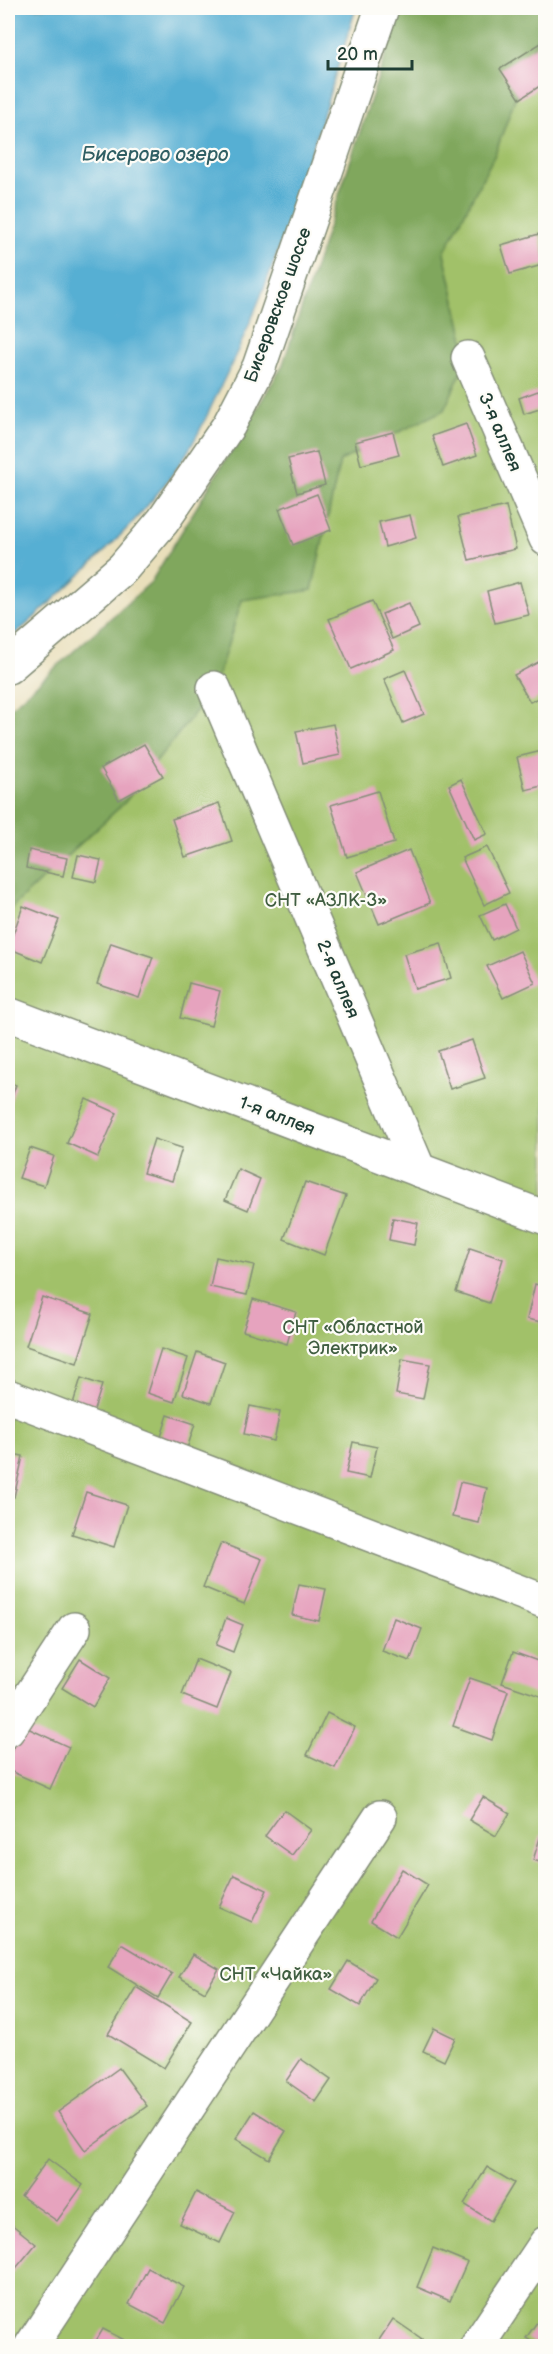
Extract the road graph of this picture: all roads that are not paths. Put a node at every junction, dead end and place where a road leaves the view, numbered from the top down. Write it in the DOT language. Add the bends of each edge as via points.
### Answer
graph roads {
  1 [pos="382,8"];
  2 [pos="468,358"];
  3 [pos="546,539"];
  4 [pos="8,667"];
  5 [pos="214,688"];
  6 [pos="8,1014"];
  7 [pos="419,1170"];
  8 [pos="546,1218"];
  9 [pos="8,1396"];
  10 [pos="546,1602"];
  11 [pos="74,1629"];
  12 [pos="8,1730"];
  13 [pos="380,1817"];
  14 [pos="546,2243"];
  15 [pos="31,2346"];
  16 [pos="477,2346"];
  1 -- 4 [label="street, Бисеровское шоссе" via="259,367 229,425 163,521 123,568"];
  2 -- 3 [label="street, 3-я аллея"];
  5 -- 7 [label="street, 2-я аллея"];
  6 -- 7 [label="street, 1-я аллея"];
  7 -- 8 [label="street, 1-я аллея"];
  9 -- 10 [label="street"];
  11 -- 12 [label="street"];
  13 -- 15 [label="street"];
  14 -- 16 [label="street"];
}
